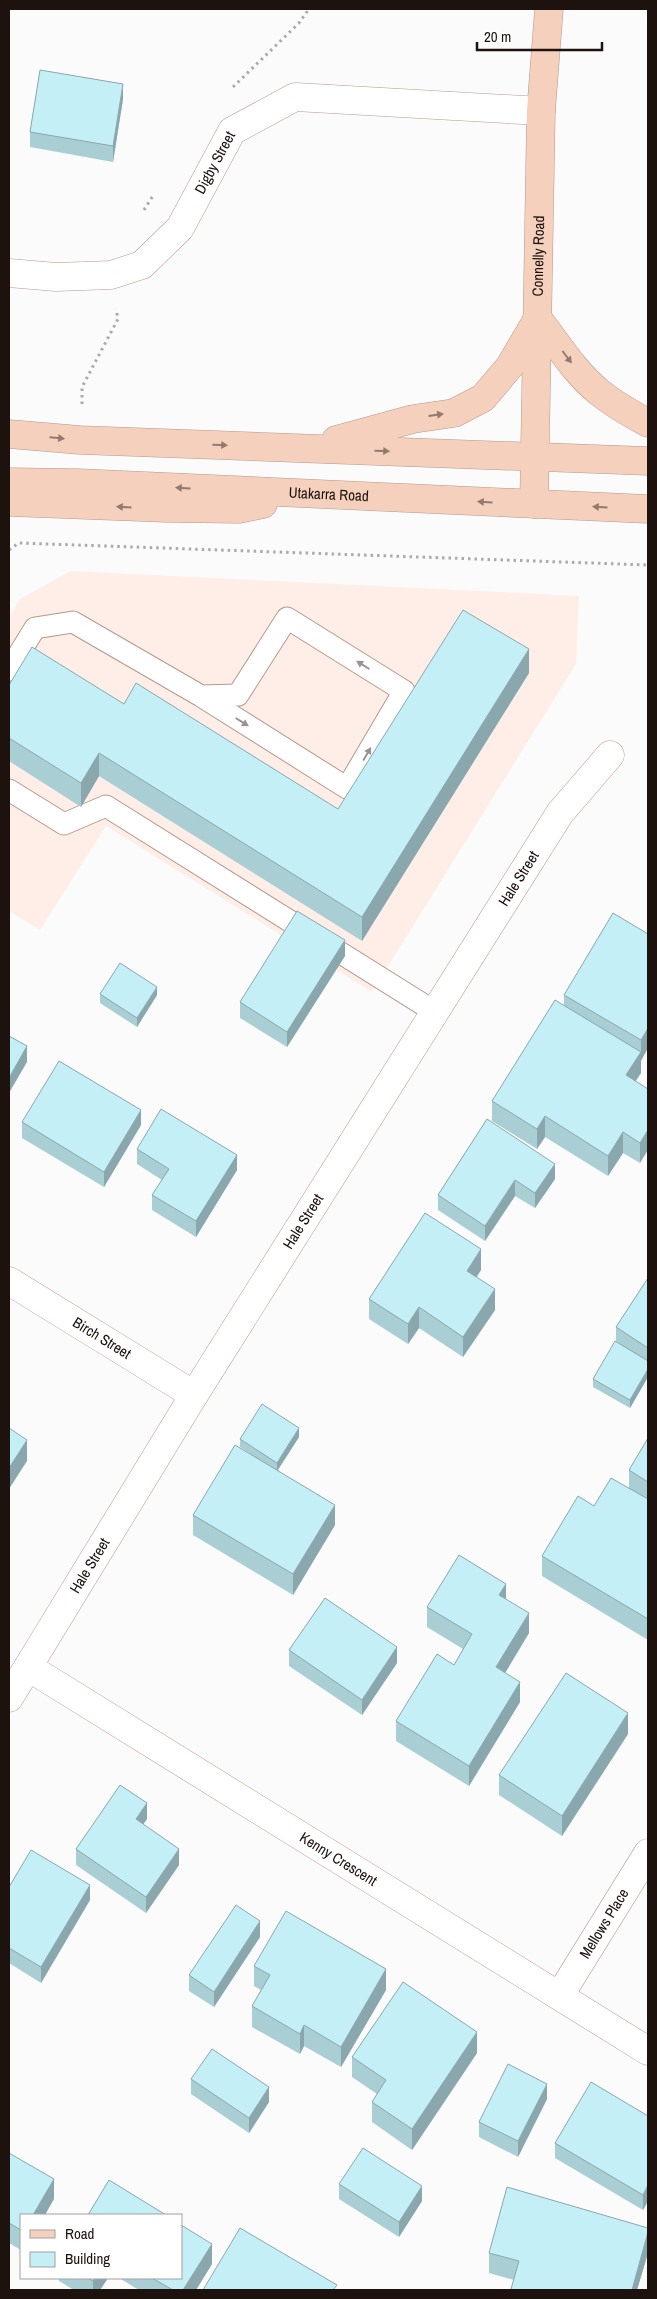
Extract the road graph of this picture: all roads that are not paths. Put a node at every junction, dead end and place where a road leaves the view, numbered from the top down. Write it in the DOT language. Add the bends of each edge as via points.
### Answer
graph roads {
  1 [pos="549,9"];
  2 [pos="541,111"];
  3 [pos="9,273"];
  4 [pos="538,319"];
  5 [pos="648,423"];
  6 [pos="9,434"];
  7 [pos="304,448"];
  8 [pos="535,456"];
  9 [pos="648,460"];
  10 [pos="9,482"];
  11 [pos="311,494"];
  12 [pos="9,502"];
  13 [pos="534,504"];
  14 [pos="648,509"];
  15 [pos="9,670"];
  16 [pos="201,696"];
  17 [pos="610,755"];
  18 [pos="9,790"];
  19 [pos="435,1012"];
  20 [pos="9,1281"];
  21 [pos="194,1395"];
  22 [pos="28,1667"];
  23 [pos="9,1698"];
  24 [pos="648,1853"];
  25 [pos="560,1996"];
  26 [pos="648,2051"];
  1 -- 2 [label="main road, Connelly Road"];
  2 -- 3 [label="street, Digby Street" via="295,97 232,131 180,228 142,265 111,275 56,277"];
  2 -- 4 [label="main road, Connelly Road"];
  4 -- 5 [label="main road, one-way" via="573,365 598,391"];
  7 -- 4 [label="main road, one-way" via="413,418 454,413 483,398 510,366"];
  4 -- 8 [label="main road, Connelly Road"];
  6 -- 7 [label="main road, one-way" via="80,440"];
  7 -- 8 [label="main road, one-way"];
  8 -- 9 [label="main road"];
  8 -- 13 [label="main road, Connelly Road"];
  11 -- 10 [label="main road, Utakarra Road, one-way"];
  11 -- 12 [label="main road, one-way" via="239,509"];
  13 -- 11 [label="main road, Utakarra Road, one-way"];
  14 -- 13 [label="main road, Utakarra Road, one-way"];
  15 -- 16 [label="lane" via="35,628 73,622"];
  16 -- 16 [label="lane, one-way" via="347,788 404,691 288,618 238,695"];
  17 -- 19 [label="street, Hale Street" via="560,813"];
  18 -- 19 [label="lane" via="64,824 106,806"];
  19 -- 21 [label="street, Hale Street"];
  20 -- 21 [label="street, Birch Street"];
  21 -- 22 [label="street, Hale Street"];
  22 -- 23 [label="street, Hale Street"];
  22 -- 25 [label="street, Kenny Crescent"];
  24 -- 25 [label="street, Mellows Place"];
  25 -- 26 [label="street, Kenny Crescent"];
}
